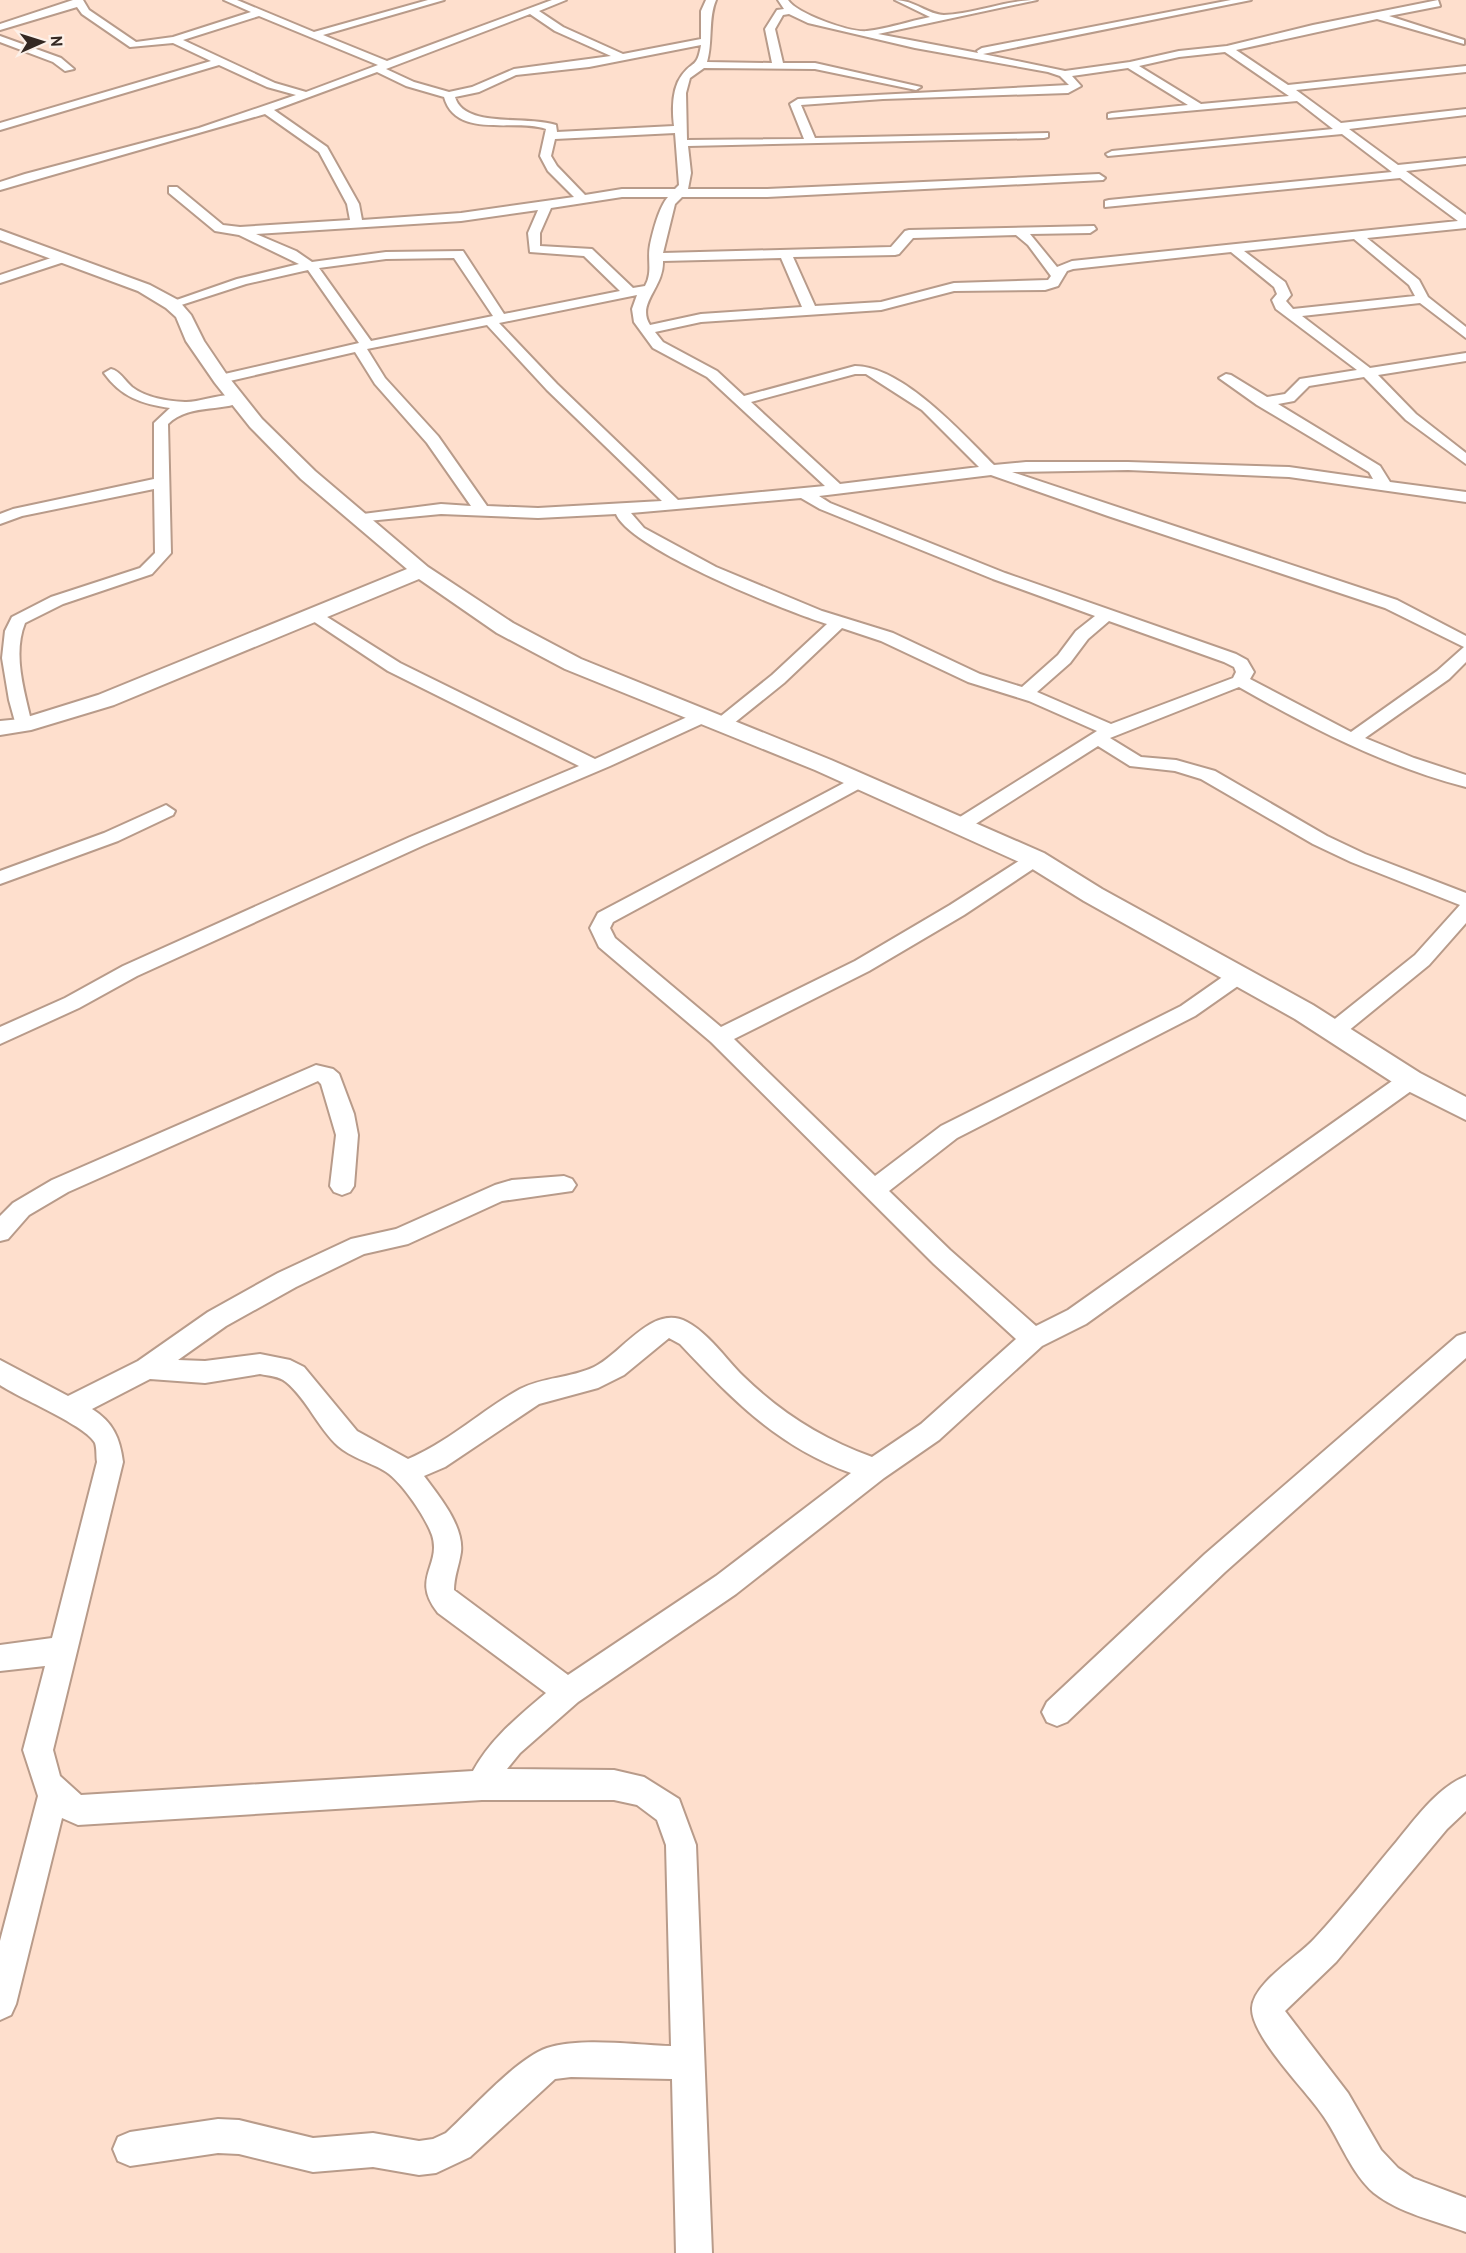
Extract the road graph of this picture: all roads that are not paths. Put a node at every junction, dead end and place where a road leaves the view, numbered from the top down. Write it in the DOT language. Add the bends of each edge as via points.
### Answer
graph roads {
  1 [pos="229,0"];
  2 [pos="439,0"];
  3 [pos="561,0"];
  4 [pos="711,0"];
  5 [pos="783,0"];
  6 [pos="900,0"];
  7 [pos="1245,0"];
  8 [pos="1433,0"];
  9 [pos="1023,1"];
  10 [pos="80,4"];
  11 [pos="531,10"];
  12 [pos="790,10"];
  13 [pos="259,13"];
  14 [pos="1380,16"];
  15 [pos="940,18"];
  16 [pos="0,27"];
  17 [pos="313,35"];
  18 [pos="881,35"];
  19 [pos="0,39"];
  20 [pos="174,40"];
  21 [pos="705,41"];
  22 [pos="1460,42"];
  23 [pos="134,45"];
  24 [pos="1227,49"];
  25 [pos="969,54"];
  26 [pos="144,56"];
  27 [pos="623,58"];
  28 [pos="221,62"];
  29 [pos="701,64"];
  30 [pos="778,64"];
  31 [pos="1130,65"];
  32 [pos="383,67"];
  33 [pos="69,69"];
  34 [pos="1466,69"];
  35 [pos="1064,74"];
  36 [pos="1286,88"];
  37 [pos="954,94"];
  38 [pos="306,95"];
  39 [pos="449,95"];
  40 [pos="1297,98"];
  41 [pos="1198,107"];
  42 [pos="267,110"];
  43 [pos="1466,112"];
  44 [pos="0,114"];
  45 [pos="1112,116"];
  46 [pos="19,121"];
  47 [pos="0,127"];
  48 [pos="678,129"];
  49 [pos="1340,129"];
  50 [pos="1044,135"];
  51 [pos="551,136"];
  52 [pos="681,142"];
  53 [pos="810,142"];
  54 [pos="1112,154"];
  55 [pos="1466,161"];
  56 [pos="1399,172"];
  57 [pos="1099,178"];
  58 [pos="0,186"];
  59 [pos="173,190"];
  60 [pos="681,193"];
  61 [pos="581,198"];
  62 [pos="1109,204"];
  63 [pos="546,206"];
  64 [pos="1464,220"];
  65 [pos="356,224"];
  66 [pos="1090,229"];
  67 [pos="1019,231"];
  68 [pos="251,232"];
  69 [pos="1355,234"];
  70 [pos="0,235"];
  71 [pos="1233,248"];
  72 [pos="786,254"];
  73 [pos="656,257"];
  74 [pos="60,259"];
  75 [pos="312,267"];
  76 [pos="1057,276"];
  77 [pos="0,279"];
  78 [pos="649,290"];
  79 [pos="630,293"];
  80 [pos="1423,299"];
  81 [pos="172,304"];
  82 [pos="810,310"];
  83 [pos="1290,313"];
  84 [pos="496,320"];
  85 [pos="647,330"];
  86 [pos="1466,334"];
  87 [pos="363,346"];
  88 [pos="1466,357"];
  89 [pos="1368,372"];
  90 [pos="111,373"];
  91 [pos="1226,378"];
  92 [pos="221,379"];
  93 [pos="237,399"];
  94 [pos="740,401"];
  95 [pos="1262,402"];
  96 [pos="190,406"];
  97 [pos="1466,460"];
  98 [pos="989,469"];
  99 [pos="164,482"];
  100 [pos="1384,485"];
  101 [pos="837,489"];
  102 [pos="804,493"];
  103 [pos="1466,497"];
  104 [pos="675,505"];
  105 [pos="481,509"];
  106 [pos="622,509"];
  107 [pos="0,519"];
  108 [pos="363,519"];
  109 [pos="421,571"];
  110 [pos="0,609"];
  111 [pos="1107,614"];
  112 [pos="316,615"];
  113 [pos="20,618"];
  114 [pos="839,622"];
  115 [pos="1466,643"];
  116 [pos="1466,652"];
  117 [pos="1240,681"];
  118 [pos="1025,694"];
  119 [pos="712,720"];
  120 [pos="23,724"];
  121 [pos="0,728"];
  122 [pos="1104,734"];
  123 [pos="1352,739"];
  124 [pos="594,766"];
  125 [pos="859,781"];
  126 [pos="1466,781"];
  127 [pos="166,811"];
  128 [pos="959,826"];
  129 [pos="1035,860"];
  130 [pos="0,878"];
  131 [pos="1466,900"];
  132 [pos="1466,910"];
  133 [pos="1238,976"];
  134 [pos="1334,1030"];
  135 [pos="0,1036"];
  136 [pos="719,1037"];
  137 [pos="1410,1080"];
  138 [pos="1466,1110"];
  139 [pos="564,1185"];
  140 [pos="342,1186"];
  141 [pos="875,1189"];
  142 [pos="0,1232"];
  143 [pos="1033,1339"];
  144 [pos="1466,1343"];
  145 [pos="147,1368"];
  146 [pos="0,1371"];
  147 [pos="66,1410"];
  148 [pos="875,1470"];
  149 [pos="405,1472"];
  150 [pos="63,1650"];
  151 [pos="0,1658"];
  152 [pos="568,1692"];
  153 [pos="1057,1712"];
  154 [pos="482,1785"];
  155 [pos="1466,1791"];
  156 [pos="53,1795"];
  157 [pos="0,2004"];
  158 [pos="688,2063"];
  159 [pos="130,2149"];
  160 [pos="1466,2215"];
  161 [pos="694,2253"];
  1 -- 13 [label="street"];
  2 -- 17 [label="street"];
  3 -- 11 [label="street"];
  4 -- 21 [label="street" via="706,11 710,21"];
  5 -- 12 [label="street"];
  6 -- 15 [label="street"];
  7 -- 25 [label="street"];
  8 -- 14 [label="street" via="1437,4"];
  9 -- 15 [label="street"];
  10 -- 16 [label="street"];
  10 -- 23 [label="street"];
  11 -- 27 [label="street" via="559,29"];
  11 -- 32 [label="street"];
  12 -- 18 [label="street" via="811,21"];
  12 -- 30 [label="street" via="780,12 770,29"];
  13 -- 17 [label="street"];
  13 -- 20 [label="street"];
  14 -- 22 [label="street"];
  14 -- 24 [label="street"];
  15 -- 18 [label="street"];
  17 -- 32 [label="street"];
  18 -- 25 [label="street"];
  19 -- 33 [label="street" via="57,60"];
  20 -- 23 [label="street"];
  20 -- 28 [label="street"];
  21 -- 27 [label="street"];
  21 -- 29 [label="street"];
  23 -- 26 [label="street"];
  24 -- 31 [label="street"];
  24 -- 36 [label="street"];
  25 -- 35 [label="street"];
  27 -- 39 [label="street" via="514,72 475,90"];
  28 -- 38 [label="street" via="283,90"];
  28 -- 46 [label="street"];
  29 -- 30 [label="street"];
  29 -- 48 [label="street" via="684,81"];
  30 -- 37 [label="street" via="815,66"];
  31 -- 35 [label="street"];
  31 -- 41 [label="street"];
  32 -- 38 [label="street"];
  32 -- 39 [label="street" via="410,84"];
  34 -- 36 [label="street"];
  35 -- 37 [label="street" via="1076,86 1068,90"];
  36 -- 40 [label="street"];
  37 -- 53 [label="street" via="798,102 796,111"];
  38 -- 42 [label="street"];
  39 -- 51 [label="street" via="454,109 474,121 538,123 552,127"];
  40 -- 41 [label="street"];
  40 -- 49 [label="street"];
  41 -- 45 [label="street"];
  42 -- 58 [label="street"];
  42 -- 65 [label="street" via="328,157 356,208"];
  43 -- 49 [label="street"];
  44 -- 46 [label="street"];
  46 -- 47 [label="street"];
  48 -- 51 [label="street"];
  48 -- 52 [label="street"];
  49 -- 54 [label="street"];
  49 -- 56 [label="street"];
  50 -- 53 [label="street"];
  51 -- 61 [label="street" via="545,149 549,166"];
  52 -- 53 [label="street"];
  52 -- 60 [label="street" via="686,178"];
  55 -- 56 [label="street"];
  56 -- 62 [label="street"];
  56 -- 64 [label="street"];
  57 -- 60 [label="street" via="767,193"];
  59 -- 68 [label="street" via="219,228"];
  60 -- 61 [label="street"];
  60 -- 73 [label="street" via="669,203"];
  61 -- 63 [label="street"];
  63 -- 65 [label="street"];
  63 -- 79 [label="street" via="534,233 534,249 588,252"];
  64 -- 69 [label="street"];
  65 -- 68 [label="street"];
  66 -- 67 [label="street"];
  67 -- 72 [label="street" via="909,234 896,251"];
  67 -- 76 [label="street"];
  68 -- 75 [label="street"];
  69 -- 71 [label="street"];
  69 -- 80 [label="street" via="1414,283"];
  70 -- 74 [label="street"];
  71 -- 76 [label="street" via="1072,265 1062,268"];
  71 -- 83 [label="street" via="1280,285 1284,295 1279,300"];
  72 -- 73 [label="street"];
  72 -- 82 [label="street"];
  73 -- 78 [label="street" via="657,274"];
  74 -- 77 [label="street"];
  74 -- 81 [label="street" via="144,288"];
  75 -- 81 [label="street" via="222,286"];
  75 -- 84 [label="street" via="369,257 459,254"];
  75 -- 87 [label="street"];
  76 -- 82 [label="street" via="1045,286 954,287 881,306"];
  78 -- 79 [label="street"];
  78 -- 85 [label="street" via="639,309"];
  79 -- 84 [label="street"];
  80 -- 83 [label="street"];
  80 -- 86 [label="street"];
  81 -- 92 [label="street" via="183,315"];
  82 -- 85 [label="street" via="701,318"];
  83 -- 89 [label="street"];
  84 -- 87 [label="street"];
  84 -- 104 [label="street" via="552,387"];
  85 -- 94 [label="street" via="658,345 712,374"];
  87 -- 92 [label="street"];
  87 -- 105 [label="street" via="377,379 425,430"];
  88 -- 89 [label="street"];
  89 -- 95 [label="street" via="1305,382 1289,398"];
  89 -- 97 [label="street" via="1411,417"];
  90 -- 96 [label="street" via="122,389 133,396"];
  91 -- 95 [label="street"];
  92 -- 93 [label="street"];
  93 -- 96 [label="street"];
  93 -- 108 [label="street" via="308,475"];
  94 -- 98 [label="street" via="855,370 869,370 941,418"];
  94 -- 101 [label="street"];
  95 -- 100 [label="street" via="1375,468"];
  96 -- 99 [label="street" via="165,417 161,423"];
  98 -- 100 [label="street" via="1074,465 1243,469"];
  98 -- 101 [label="street"];
  98 -- 115 [label="street" via="1391,604"];
  99 -- 107 [label="street"];
  99 -- 113 [label="street" via="163,553 156,564"];
  100 -- 103 [label="street"];
  101 -- 102 [label="street"];
  102 -- 104 [label="street"];
  102 -- 111 [label="street" via="864,523"];
  104 -- 106 [label="street"];
  105 -- 106 [label="street" via="538,513"];
  105 -- 108 [label="street" via="415,511"];
  106 -- 114 [label="street" via="638,531 676,553"];
  108 -- 109 [label="street"];
  109 -- 112 [label="street"];
  109 -- 119 [label="street" via="538,647"];
  110 -- 113 [label="street"];
  111 -- 117 [label="street" via="1230,658 1245,672"];
  111 -- 118 [label="street"];
  112 -- 120 [label="street" via="106,700"];
  112 -- 124 [label="street" via="394,667"];
  113 -- 120 [label="street" via="14,629 12,652 13,682"];
  114 -- 118 [label="street" via="887,637 985,682"];
  114 -- 119 [label="street" via="778,679"];
  116 -- 123 [label="street" via="1443,675"];
  117 -- 122 [label="street"];
  117 -- 123 [label="street"];
  118 -- 122 [label="street"];
  119 -- 124 [label="street"];
  119 -- 125 [label="street"];
  120 -- 121 [label="street"];
  122 -- 128 [label="street"];
  122 -- 131 [label="street" via="1136,762 1176,766 1208,775 1320,840"];
  123 -- 126 [label="street"];
  124 -- 135 [label="street" via="417,840 130,971"];
  125 -- 128 [label="street"];
  125 -- 136 [label="street" via="605,918 600,928 606,942"];
  127 -- 130 [label="street" via="111,837"];
  128 -- 129 [label="street"];
  129 -- 133 [label="street"];
  129 -- 136 [label="street" via="862,966"];
  132 -- 134 [label="street" via="1422,960"];
  133 -- 134 [label="street"];
  133 -- 141 [label="street" via="1188,1011 949,1132"];
  134 -- 137 [label="street"];
  136 -- 141 [label="street"];
  137 -- 138 [label="street"];
  137 -- 143 [label="street" via="1077,1317"];
  139 -- 145 [label="street" via="503,1191 400,1237 359,1246 217,1318"];
  140 -- 142 [label="street" via="347,1135 343,1114 331,1080 316,1073 60,1186 21,1209"];
  141 -- 143 [label="street" via="942,1257"];
  143 -- 148 [label="street" via="930,1432"];
  144 -- 153 [label="street" via="1261,1521"];
  145 -- 147 [label="street"];
  145 -- 149 [label="street" via="184,1372 260,1364 281,1367 295,1374 348,1439"];
  146 -- 147 [label="street" via="12,1383"];
  147 -- 150 [label="street" via="86,1419 106,1438 110,1462"];
  148 -- 149 [label="street" via="819,1448 781,1425 756,1406 689,1337 678,1329 668,1328 657,1332 615,1368 598,1377 532,1395 436,1459"];
  148 -- 152 [label="street" via="726,1585"];
  149 -- 152 [label="street" via="433,1509 446,1537 440,1594 480,1630"];
  150 -- 151 [label="street"];
  150 -- 156 [label="street" via="38,1750 44,1780"];
  152 -- 154 [label="street" via="510,1743"];
  154 -- 156 [label="street" via="78,1810"];
  154 -- 158 [label="street" via="614,1785 644,1792 668,1810 681,1845"];
  155 -- 160 [label="street" via="1436,1818 1325,1952 1268,2006 1278,2031 1336,2105 1380,2174 1402,2191"];
  156 -- 157 [label="street"];
  158 -- 159 [label="street" via="571,2060 549,2064 458,2145 436,2156 419,2158 373,2150 313,2155 239,2137 218,2136"];
  158 -- 161 [label="street"];
}
